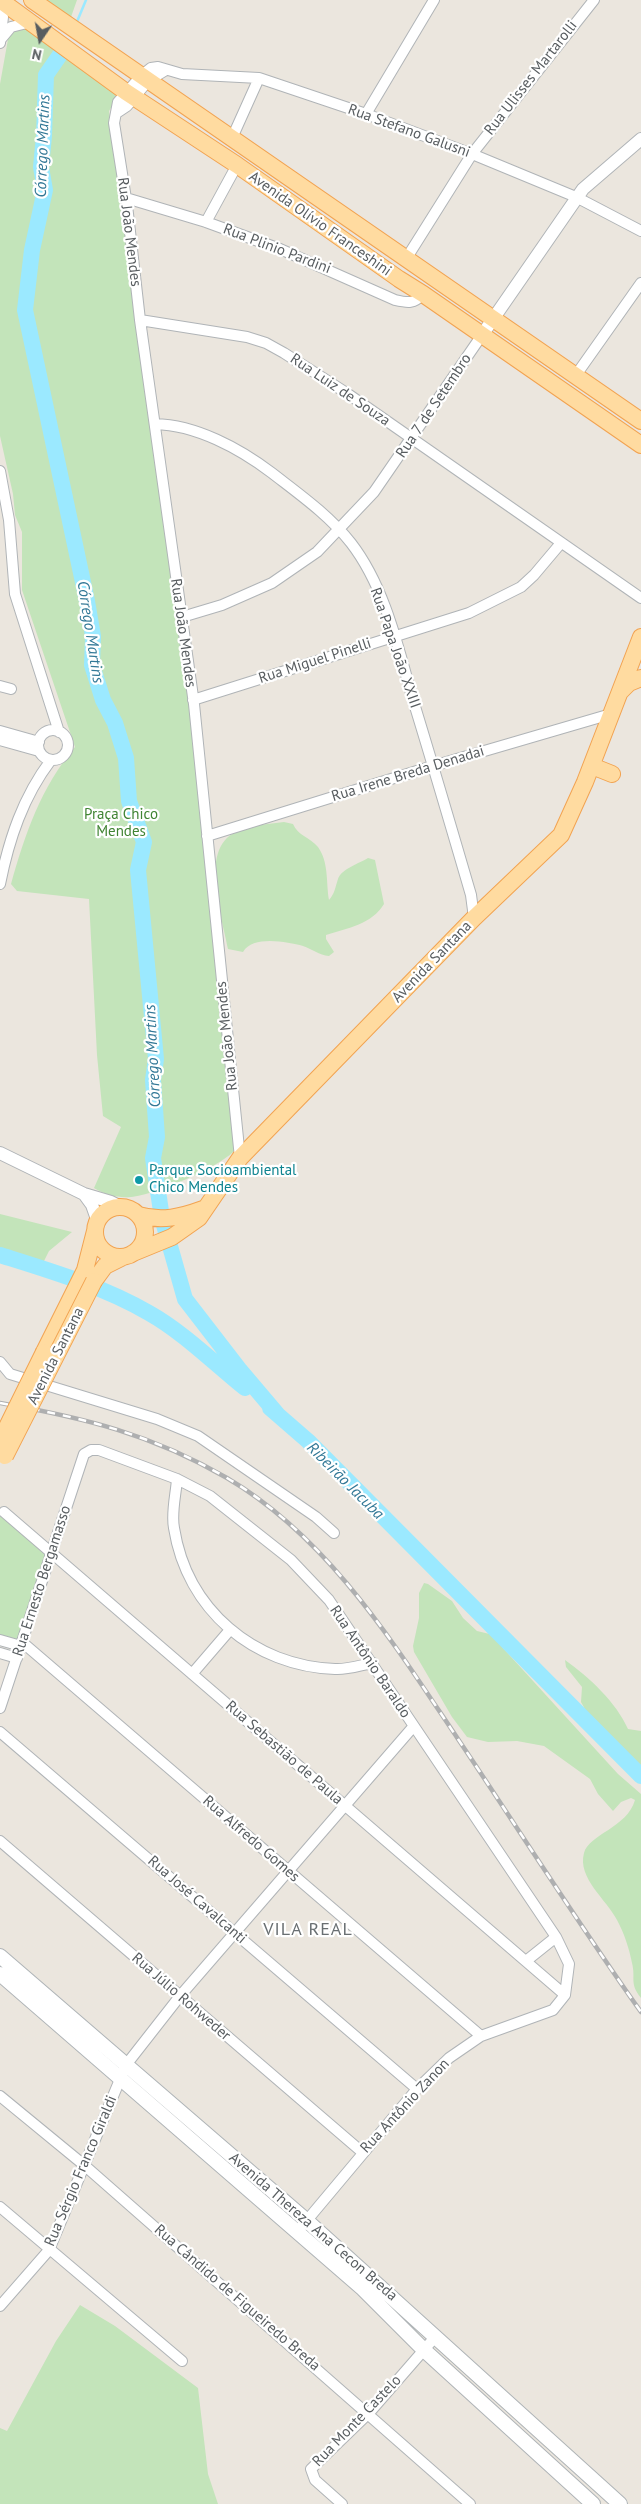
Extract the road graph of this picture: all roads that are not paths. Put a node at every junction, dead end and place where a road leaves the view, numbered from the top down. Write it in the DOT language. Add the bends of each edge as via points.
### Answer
graph roads {
  1 [pos="0,0"];
  2 [pos="32,0"];
  3 [pos="434,0"];
  4 [pos="594,0"];
  5 [pos="0,6"];
  6 [pos="32,22"];
  7 [pos="1,39"];
  8 [pos="0,43"];
  9 [pos="144,78"];
  10 [pos="259,78"];
  11 [pos="130,94"];
  12 [pos="366,114"];
  13 [pos="232,138"];
  14 [pos="641,139"];
  15 [pos="472,154"];
  16 [pos="237,165"];
  17 [pos="576,197"];
  18 [pos="126,198"];
  19 [pos="206,222"];
  20 [pos="641,231"];
  21 [pos="406,259"];
  22 [pos="641,283"];
  23 [pos="423,294"];
  24 [pos="140,320"];
  25 [pos="493,320"];
  26 [pos="482,335"];
  27 [pos="576,375"];
  28 [pos="641,421"];
  29 [pos="155,424"];
  30 [pos="412,440"];
  31 [pos="641,445"];
  32 [pos="0,471"];
  33 [pos="5,519"];
  34 [pos="339,529"];
  35 [pos="561,543"];
  36 [pos="641,598"];
  37 [pos="182,618"];
  38 [pos="394,635"];
  39 [pos="641,637"];
  40 [pos="641,678"];
  41 [pos="0,686"];
  42 [pos="11,689"];
  43 [pos="620,692"];
  44 [pos="193,700"];
  45 [pos="611,714"];
  46 [pos="0,731"];
  47 [pos="59,732"];
  48 [pos="0,740"];
  49 [pos="39,746"];
  50 [pos="51,760"];
  51 [pos="433,766"];
  52 [pos="592,766"];
  53 [pos="612,774"];
  54 [pos="207,836"];
  55 [pos="0,884"];
  56 [pos="480,914"];
  57 [pos="0,1152"];
  58 [pos="240,1158"];
  59 [pos="84,1194"];
  60 [pos="121,1207"];
  61 [pos="205,1208"];
  62 [pos="138,1215"];
  63 [pos="97,1227"];
  64 [pos="128,1255"];
  65 [pos="88,1278"];
  66 [pos="2,1365"];
  67 [pos="2,1454"];
  68 [pos="84,1454"];
  69 [pos="177,1479"];
  70 [pos="4,1512"];
  71 [pos="334,1533"];
  72 [pos="51,1552"];
  73 [pos="229,1631"];
  74 [pos="0,1640"];
  75 [pos="21,1644"];
  76 [pos="0,1653"];
  77 [pos="17,1658"];
  78 [pos="373,1663"];
  79 [pos="192,1674"];
  80 [pos="0,1708"];
  81 [pos="413,1728"];
  82 [pos="0,1732"];
  83 [pos="345,1805"];
  84 [pos="0,1841"];
  85 [pos="288,1871"];
  86 [pos="236,1933"];
  87 [pos="556,1937"];
  88 [pos="0,1956"];
  89 [pos="526,1961"];
  90 [pos="0,1974"];
  91 [pos="565,1995"];
  92 [pos="180,1996"];
  93 [pos="481,2036"];
  94 [pos="126,2065"];
  95 [pos="120,2079"];
  96 [pos="417,2089"];
  97 [pos="0,2096"];
  98 [pos="362,2152"];
  99 [pos="84,2165"];
  100 [pos="0,2208"];
  101 [pos="302,2225"];
  102 [pos="49,2250"];
  103 [pos="0,2306"];
  104 [pos="436,2336"];
  105 [pos="424,2350"];
  106 [pos="182,2361"];
  107 [pos="369,2413"];
  108 [pos="342,2504"];
  109 [pos="470,2504"];
  110 [pos="594,2504"];
  111 [pos="620,2504"];
  1 -- 6 [label="main road, Avenida Olívio Franceshini"];
  2 -- 9 [label="main road, Avenida Olívio Franceshini"];
  3 -- 12 [label="street"];
  4 -- 15 [label="street, Rua Ulisses Martarolli"];
  5 -- 7 [label="street" via="3,17"];
  6 -- 7 [label="street" via="13,25"];
  6 -- 11 [label="main road, Avenida Olívio Franceshini"];
  7 -- 8 [label="street"];
  9 -- 10 [label="street, Rua Stefano Galusni" via="166,70 182,74"];
  9 -- 11 [label="street, Rua João Mendes"];
  9 -- 13 [label="main road, Avenida Olívio Franceshini"];
  10 -- 12 [label="street, Rua Stefano Galusni"];
  10 -- 13 [label="street"];
  11 -- 16 [label="main road, Avenida Olívio Franceshini"];
  11 -- 18 [label="street, Rua João Mendes" via="128,106 118,112 114,123"];
  12 -- 15 [label="street, Rua Stefano Galusni"];
  13 -- 21 [label="main road, Avenida Olívio Franceshini"];
  14 -- 17 [label="street, Rua 7 de Setembro"];
  15 -- 17 [label="street, Rua Stefano Galusni"];
  15 -- 21 [label="street, Rua Ulisses Martarolli"];
  16 -- 19 [label="street"];
  16 -- 23 [label="main road, Avenida Olívio Franceshini"];
  17 -- 20 [label="street, Rua Stefano Galusni"];
  17 -- 25 [label="street, Rua 7 de Setembro"];
  18 -- 19 [label="street, Rua Plinio Pardini"];
  18 -- 24 [label="street, Rua João Mendes"];
  19 -- 23 [label="street, Rua Plinio Pardini" via="306,259 395,300 416,302"];
  21 -- 25 [label="main road, Avenida Olívio Franceshini"];
  22 -- 27 [label="street"];
  23 -- 26 [label="main road, Avenida Olívio Franceshini"];
  24 -- 29 [label="street, Rua João Mendes"];
  24 -- 30 [label="street, Rua Luiz de Souza" via="266,343 348,394"];
  25 -- 26 [label="street, Rua 7 de Setembro"];
  25 -- 27 [label="main road, Avenida Olívio Franceshini"];
  26 -- 30 [label="street, Rua 7 de Setembro"];
  26 -- 31 [label="main road, Avenida Olívio Franceshini"];
  27 -- 28 [label="main road, Avenida Olívio Franceshini"];
  29 -- 34 [label="street, Rua Papa João XXIII" via="170,424 194,431 256,461 310,502"];
  29 -- 37 [label="street, Rua João Mendes"];
  30 -- 34 [label="street, Rua 7 de Setembro" via="374,492"];
  30 -- 35 [label="street, Rua Luiz de Souza"];
  32 -- 33 [label="street"];
  33 -- 47 [label="street" via="15,594"];
  34 -- 37 [label="street, Rua 7 de Setembro" via="317,552 272,583"];
  34 -- 38 [label="street, Rua Papa João XXIII" via="367,568"];
  35 -- 36 [label="street, Rua Luiz de Souza"];
  35 -- 38 [label="street, Rua Miguel Pinelli" via="521,587 469,613"];
  37 -- 44 [label="street, Rua João Mendes"];
  38 -- 44 [label="street, Rua Miguel Pinelli"];
  38 -- 51 [label="street, Rua Papa João XXIII"];
  39 -- 43 [label="main road, Avenida Santana"];
  40 -- 43 [label="main road"];
  41 -- 42 [label="street"];
  43 -- 45 [label="main road, Avenida Santana"];
  44 -- 54 [label="street, Rua João Mendes"];
  45 -- 51 [label="street, Rua Irene Breda Denadai"];
  45 -- 52 [label="main road, Avenida Santana"];
  46 -- 49 [label="street"];
  47 -- 49 [label="street" via="47,731"];
  47 -- 50 [label="street" via="67,740 67,750 61,758"];
  48 -- 49 [label="street"];
  49 -- 50 [label="street" via="42,755"];
  50 -- 55 [label="street" via="37,778 20,811"];
  51 -- 54 [label="street, Rua Irene Breda Denadai"];
  51 -- 56 [label="street, Rua Papa João XXIII" via="471,895"];
  52 -- 53 [label="main road"];
  52 -- 56 [label="main road, Avenida Santana" via="561,835"];
  54 -- 58 [label="street, Rua João Mendes"];
  56 -- 58 [label="main road, Avenida Santana"];
  57 -- 59 [label="street"];
  58 -- 61 [label="main road, Avenida Santana"];
  59 -- 60 [label="street"];
  59 -- 63 [label="street" via="92,1205"];
  60 -- 62 [label="main road"];
  60 -- 63 [label="main road" via="107,1211"];
  61 -- 62 [label="main road" via="163,1219"];
  61 -- 64 [label="main road, Avenida Santana" via="194,1222 167,1239"];
  62 -- 64 [label="main road, Avenida Santana" via="145,1228 144,1238 140,1247"];
  63 -- 64 [label="main road" via="98,1243 106,1252"];
  63 -- 65 [label="main road, Avenida Santana"];
  64 -- 65 [label="main road, Avenida Santana"];
  65 -- 67 [label="main road, Avenida Santana, bridge"];
  66 -- 71 [label="street" via="10,1374 149,1416 198,1436 316,1517"];
  68 -- 69 [label="street, Rua Antônio Baraldo" via="99,1450"];
  68 -- 72 [label="street, Rua Ernesto Bergamasso"];
  69 -- 73 [label="street" via="173,1528 186,1570 208,1609"];
  69 -- 78 [label="street, Rua Antônio Baraldo" via="210,1496 291,1560 329,1600"];
  70 -- 72 [label="street, Rua Sebastião de Paula"];
  72 -- 75 [label="street, Rua Ernesto Bergamasso"];
  72 -- 79 [label="street, Rua Sebastião de Paula"];
  73 -- 78 [label="street" via="264,1652 297,1665 337,1670"];
  73 -- 79 [label="street"];
  74 -- 75 [label="street"];
  75 -- 77 [label="street, Rua Ernesto Bergamasso"];
  75 -- 85 [label="street, Rua Alfredo Gomes"];
  76 -- 77 [label="street"];
  77 -- 80 [label="street, Rua Ernesto Bergamasso"];
  78 -- 81 [label="street, Rua Antônio Baraldo"];
  79 -- 83 [label="street, Rua Sebastião de Paula"];
  81 -- 83 [label="street, Rua Sérgio Franco Giraldi"];
  81 -- 87 [label="street, Rua Antônio Baraldo"];
  82 -- 86 [label="street, Rua José Cavalcanti"];
  83 -- 85 [label="street, Rua Sérgio Franco Giraldi"];
  83 -- 89 [label="street, Rua Sebastião de Paula"];
  84 -- 92 [label="street, Rua Júlio Rohweder"];
  85 -- 86 [label="street, Rua Sérgio Franco Giraldi"];
  85 -- 93 [label="street, Rua Alfredo Gomes"];
  86 -- 92 [label="street, Rua Sérgio Franco Giraldi"];
  86 -- 96 [label="street, Rua José Cavalcanti"];
  87 -- 89 [label="street"];
  87 -- 91 [label="street, Rua Antônio Baraldo" via="569,1964"];
  88 -- 94 [label="main road, Avenida Thereza Ana Cecon Breda"];
  89 -- 91 [label="street, Rua Sebastião de Paula"];
  90 -- 95 [label="main road, Avenida Thereza Ana Cecon Breda"];
  91 -- 93 [label="street, Rua Antônio Zanon" via="553,2010"];
  92 -- 94 [label="street, Rua Sérgio Franco Giraldi"];
  92 -- 98 [label="street, Rua Júlio Rohweder"];
  93 -- 96 [label="street, Rua Antônio Zanon" via="449,2058"];
  94 -- 95 [label="street, Rua Sérgio Franco Giraldi"];
  94 -- 101 [label="main road, Avenida Thereza Ana Cecon Breda"];
  95 -- 99 [label="street, Rua Sérgio Franco Giraldi"];
  95 -- 101 [label="main road, Avenida Thereza Ana Cecon Breda"];
  96 -- 98 [label="street, Rua Antônio Zanon"];
  97 -- 99 [label="street, Rua Cândido de Figueiredo Breda"];
  98 -- 101 [label="street, Rua Antônio Zanon"];
  99 -- 102 [label="street, Rua Sérgio Franco Giraldi"];
  99 -- 107 [label="street, Rua Cândido de Figueiredo Breda"];
  100 -- 102 [label="street"];
  101 -- 104 [label="main road, Avenida Thereza Ana Cecon Breda"];
  101 -- 105 [label="main road, Avenida Thereza Ana Cecon Breda"];
  102 -- 103 [label="street, Rua Sérgio Franco Giraldi"];
  102 -- 106 [label="street"];
  104 -- 105 [label="street, Rua Monte Castelo"];
  104 -- 111 [label="main road, Avenida Thereza Ana Cecon Breda"];
  105 -- 107 [label="street, Rua Monte Castelo"];
  105 -- 110 [label="main road, Avenida Thereza Ana Cecon Breda"];
  107 -- 108 [label="street, Rua Monte Castelo" via="311,2470 315,2480"];
  107 -- 109 [label="street, Rua Cândido de Figueiredo Breda"];
}
